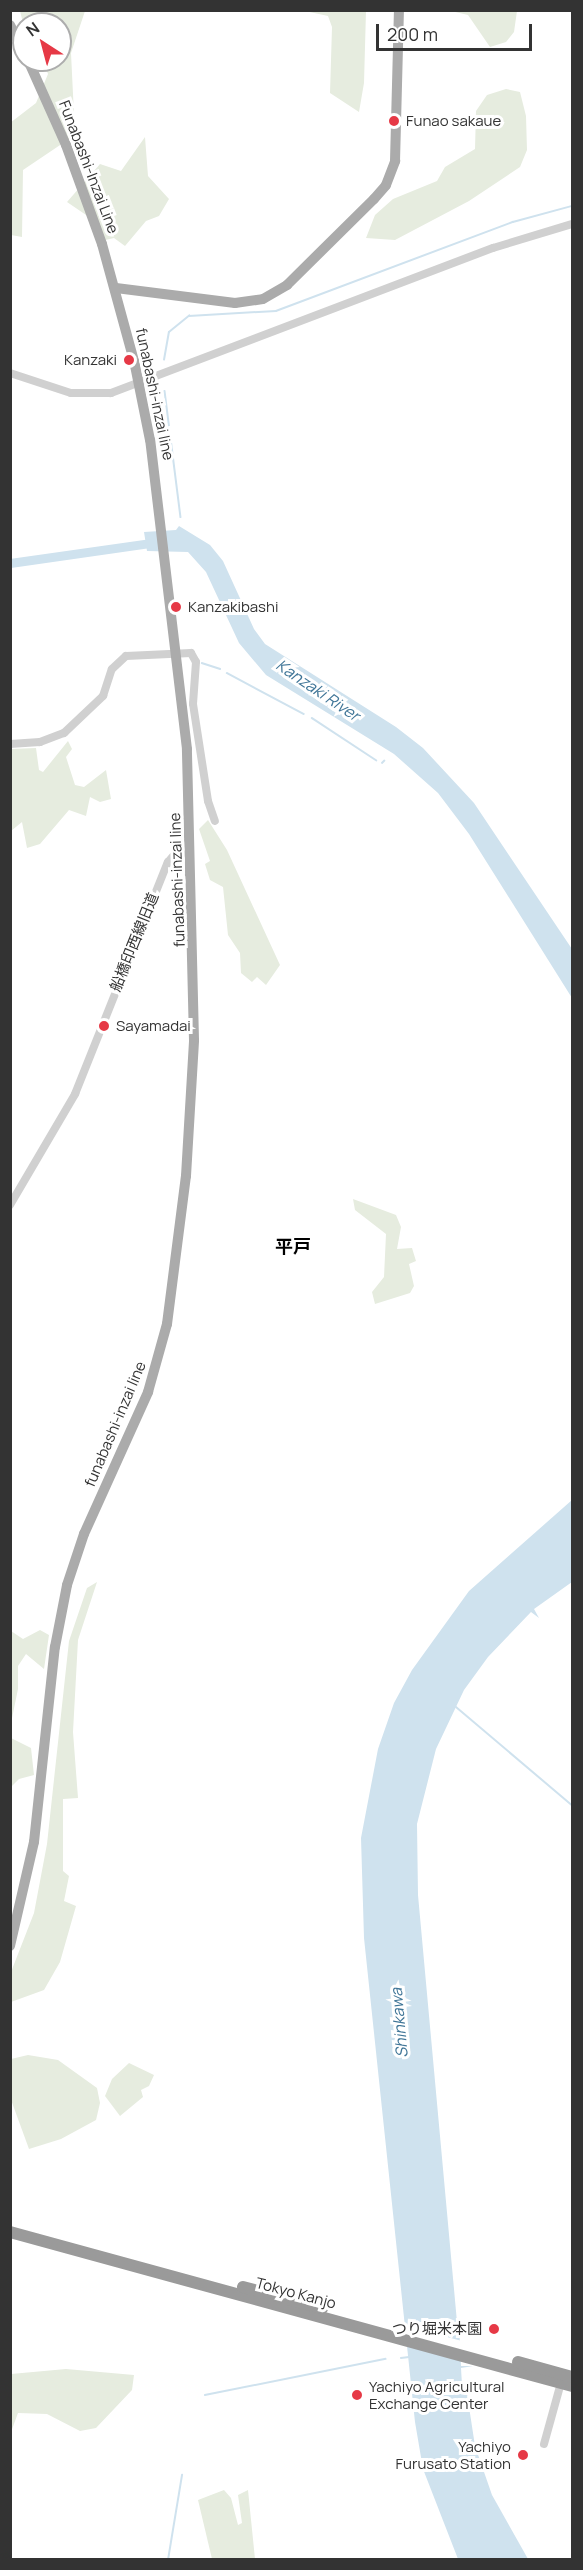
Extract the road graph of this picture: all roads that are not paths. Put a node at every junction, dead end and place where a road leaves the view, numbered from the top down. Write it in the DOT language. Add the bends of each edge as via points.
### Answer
graph roads {
  1 [pos="399,10"];
  2 [pos="33,72"];
  3 [pos="573,224"];
  4 [pos="116,288"];
  5 [pos="10,374"];
  6 [pos="140,383"];
  7 [pos="175,651"];
  8 [pos="10,744"];
  9 [pos="215,821"];
  10 [pos="190,852"];
  11 [pos="10,1205"];
  12 [pos="10,1946"];
  13 [pos="10,2225"];
  14 [pos="10,2232"];
  15 [pos="89,2250"];
  16 [pos="567,2380"];
  17 [pos="544,2444"];
  1 -- 4 [label="main road" via="395,161 386,185 287,285 263,299 235,303"];
  2 -- 4 [label="main road, Funabashi-Inzai Line" via="84,191"];
  3 -- 6 [label="street" via="486,250"];
  4 -- 6 [label="main road, funabashi-inzai line"];
  5 -- 6 [label="street" via="80,395 100,395"];
  6 -- 7 [label="main road, funabashi-inzai line"];
  7 -- 8 [label="street" via="126,656 112,669 103,696 64,733 40,742"];
  7 -- 9 [label="street" via="194,655 193,704 208,801"];
  7 -- 10 [label="main road, funabashi-inzai line" via="187,749"];
  10 -- 11 [label="street, 船橋印西線旧道" via="175,854 168,862 75,1094"];
  10 -- 12 [label="main road, funabashi-inzai line" via="195,990 192,1086 173,1292 148,1392 84,1534 65,1593 52,1671 34,1842"];
  13 -- 15 [label="highway, Tokyo Kanjo"];
  14 -- 15 [label="highway, Tokyo Kanjo"];
  15 -- 16 [label="highway, Tokyo Kanjo"];
  16 -- 17 [label="street"];
}
